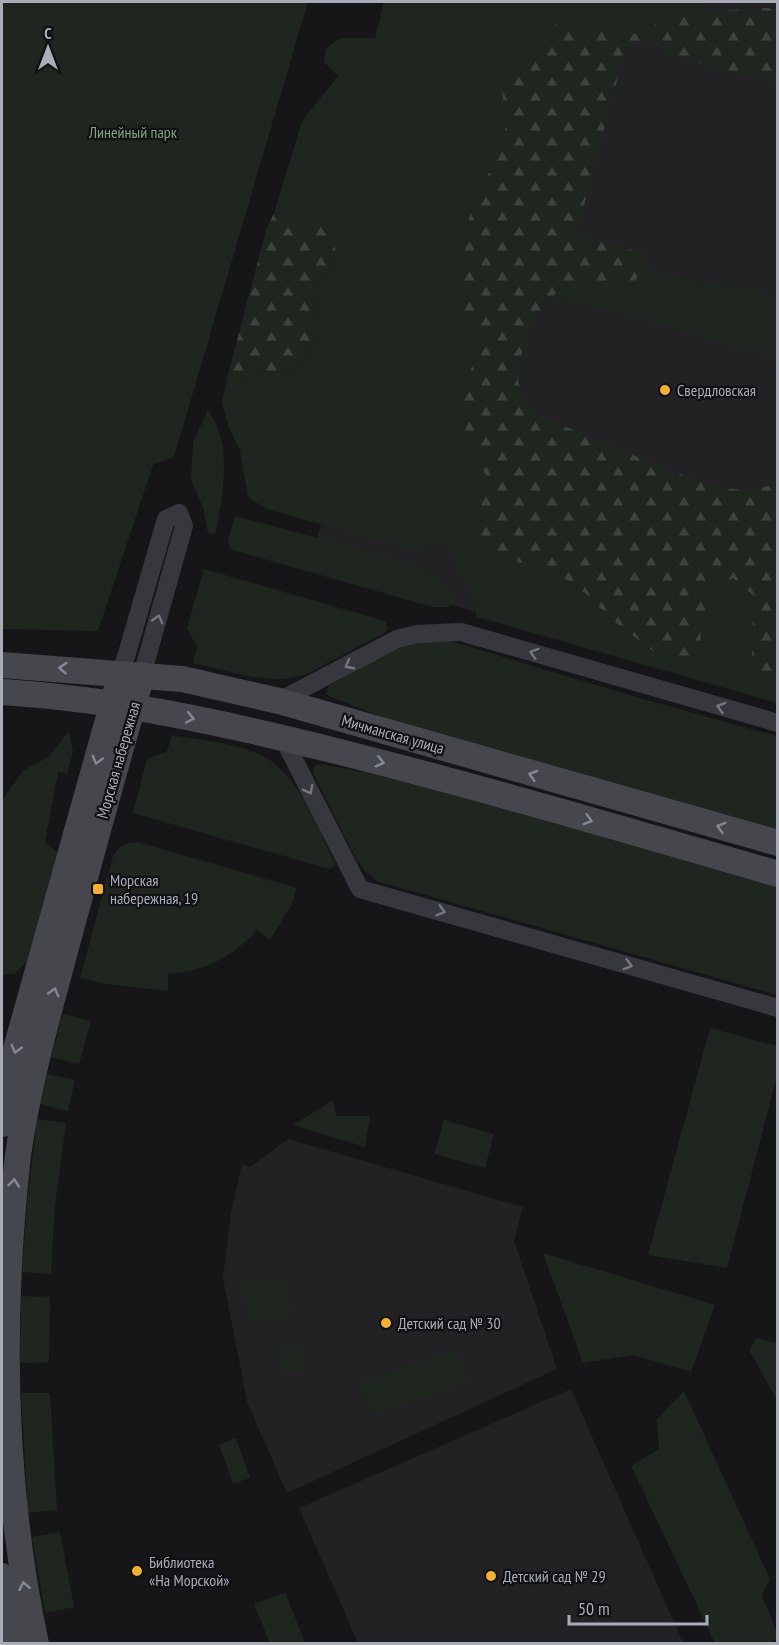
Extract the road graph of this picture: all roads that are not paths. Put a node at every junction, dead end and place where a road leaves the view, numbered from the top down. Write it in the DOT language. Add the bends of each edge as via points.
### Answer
graph roads {
  1 [pos="2,665"];
  2 [pos="132,675"];
  3 [pos="2,692"];
  4 [pos="279,701"];
  5 [pos="123,705"];
  6 [pos="777,723"];
  7 [pos="283,738"];
  8 [pos="777,843"];
  9 [pos="777,874"];
  10 [pos="777,1008"];
  11 [pos="2,1124"];
  12 [pos="2,1576"];
  13 [pos="14,1644"];
  14 [pos="36,1644"];
  2 -- 1 [label="main road, Мичманская улица, one-way"];
  2 -- 2 [label="street, Морская набережная, one-way" via="184,526 179,513 166,519"];
  2 -- 4 [label="main road, Мичманская улица" via="182,679"];
  2 -- 5 [label="main road, Морская набережная"];
  3 -- 5 [label="main road, Мичманская улица"];
  6 -- 4 [label="street, one-way" via="461,632 398,639"];
  8 -- 4 [label="main road, Мичманская улица, one-way"];
  5 -- 7 [label="main road, Мичманская улица, one-way"];
  5 -- 11 [label="main road, Морская набережная, one-way" via="14,1056"];
  14 -- 5 [label="main road, Морская набережная, one-way" via="15,1528 6,1429 5,1328 12,1203 35,1061"];
  7 -- 9 [label="main road, Мичманская улица, one-way" via="408,769"];
  7 -- 10 [label="street, one-way" via="360,889"];
  12 -- 13 [label="main road"];
}
